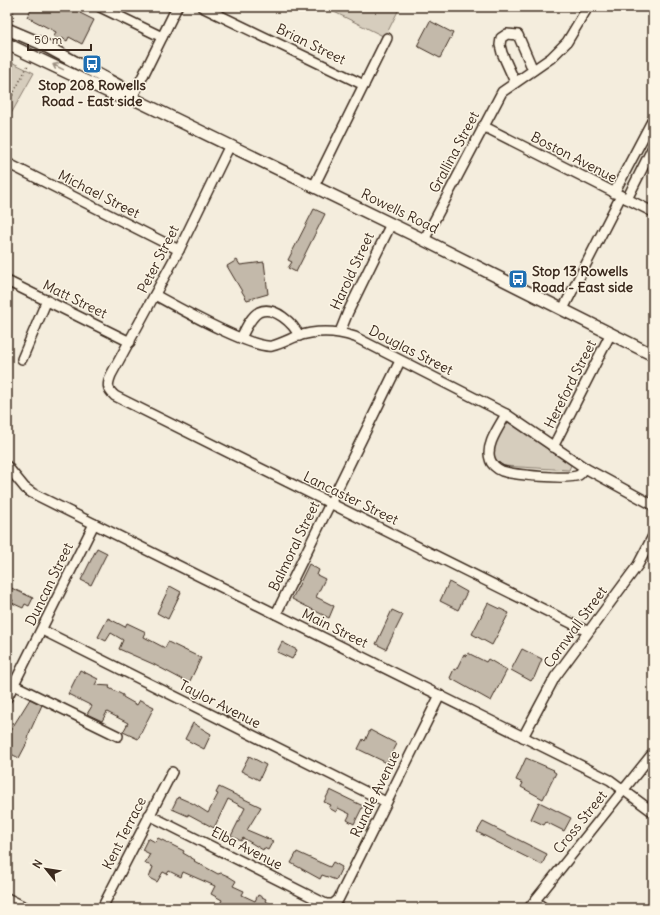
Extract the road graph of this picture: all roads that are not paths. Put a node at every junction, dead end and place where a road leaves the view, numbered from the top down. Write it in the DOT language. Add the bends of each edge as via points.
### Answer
graph roads {
  1 [pos="100,7"];
  2 [pos="177,7"];
  3 [pos="202,7"];
  4 [pos="588,7"];
  5 [pos="7,29"];
  6 [pos="162,37"];
  7 [pos="387,38"];
  8 [pos="10,45"];
  9 [pos="534,70"];
  10 [pos="515,82"];
  11 [pos="364,85"];
  12 [pos="132,98"];
  13 [pos="653,119"];
  14 [pos="483,126"];
  15 [pos="230,145"];
  16 [pos="653,147"];
  17 [pos="7,163"];
  18 [pos="314,186"];
  19 [pos="621,196"];
  20 [pos="653,212"];
  21 [pos="391,224"];
  22 [pos="424,240"];
  23 [pos="179,250"];
  24 [pos="7,281"];
  25 [pos="155,296"];
  26 [pos="47,300"];
  27 [pos="563,309"];
  28 [pos="340,332"];
  29 [pos="611,334"];
  30 [pos="299,336"];
  31 [pos="241,338"];
  32 [pos="130,342"];
  33 [pos="653,355"];
  34 [pos="22,359"];
  35 [pos="400,360"];
  36 [pos="107,385"];
  37 [pos="506,414"];
  38 [pos="553,447"];
  39 [pos="7,466"];
  40 [pos="585,468"];
  41 [pos="331,504"];
  42 [pos="653,505"];
  43 [pos="94,524"];
  44 [pos="653,536"];
  45 [pos="276,614"];
  46 [pos="42,630"];
  47 [pos="587,631"];
  48 [pos="14,685"];
  49 [pos="440,695"];
  50 [pos="7,698"];
  51 [pos="118,736"];
  52 [pos="523,737"];
  53 [pos="653,753"];
  54 [pos="172,772"];
  55 [pos="624,789"];
  56 [pos="386,802"];
  57 [pos="653,812"];
  58 [pos="149,815"];
  59 [pos="7,898"];
  60 [pos="333,904"];
  61 [pos="532,904"];
  62 [pos="27,908"];
  63 [pos="102,908"];
  64 [pos="544,908"];
  1 -- 6 [label="street"];
  2 -- 6 [label="street"];
  3 -- 11 [label="street, Brian Street"];
  4 -- 9 [label="street, Grallina Street" via="567,42"];
  5 -- 12 [label="main road, Rowells Road" via="121,87"];
  6 -- 12 [label="street"];
  7 -- 11 [label="street"];
  12 -- 8 [label="main road, Rowells Road, one-way" via="116,96"];
  9 -- 10 [label="street, Grallina Street"];
  9 -- 10 [label="street" via="518,35 507,34 501,38 500,44"];
  10 -- 14 [label="street, Grallina Street" via="502,92"];
  11 -- 18 [label="street"];
  12 -- 15 [label="main road, Rowells Road"];
  13 -- 19 [label="street"];
  14 -- 19 [label="street, Boston Avenue"];
  14 -- 22 [label="street, Grallina Street"];
  15 -- 18 [label="main road, Rowells Road"];
  15 -- 23 [label="street, Peter Street"];
  16 -- 19 [label="street"];
  17 -- 23 [label="street, Michael Street"];
  18 -- 21 [label="main road, Rowells Road"];
  19 -- 20 [label="street, Boston Avenue"];
  19 -- 27 [label="street"];
  21 -- 22 [label="main road, Rowells Road"];
  21 -- 28 [label="street, Harold Street"];
  22 -- 27 [label="main road, Rowells Road"];
  23 -- 25 [label="street, Peter Street"];
  24 -- 26 [label="street, Matt Street"];
  25 -- 31 [label="street, Douglas Street"];
  25 -- 32 [label="street, Peter Street"];
  26 -- 32 [label="street, Matt Street"];
  26 -- 34 [label="street"];
  27 -- 29 [label="main road, Rowells Road"];
  28 -- 30 [label="street, Douglas Street" via="330,330"];
  28 -- 35 [label="street, Douglas Street"];
  29 -- 33 [label="main road, Rowells Road"];
  29 -- 38 [label="street, Hereford Street"];
  30 -- 31 [label="street, Douglas Street" via="272,346 260,345"];
  30 -- 31 [label="street" via="291,323 268,311 259,312"];
  32 -- 36 [label="street, Peter Street"];
  35 -- 37 [label="street, Douglas Street"];
  35 -- 41 [label="street, Balmoral Street"];
  36 -- 41 [label="street, Lancaster Street" via="115,396"];
  37 -- 38 [label="street, Douglas Street"];
  37 -- 40 [label="street" via="489,448 490,459 496,468 538,476 571,477 579,475"];
  38 -- 40 [label="street, Douglas Street"];
  39 -- 43 [label="street, Main Street" via="30,492"];
  40 -- 42 [label="street, Douglas Street"];
  41 -- 45 [label="street, Balmoral Street"];
  41 -- 47 [label="street, Lancaster Street"];
  43 -- 45 [label="street, Main Street"];
  43 -- 46 [label="street, Duncan Street"];
  44 -- 47 [label="street, Cornwall Street" via="638,565"];
  45 -- 49 [label="street, Main Street"];
  46 -- 48 [label="street, Duncan Street"];
  46 -- 56 [label="street, Taylor Avenue"];
  47 -- 52 [label="street, Cornwall Street" via="555,676"];
  48 -- 50 [label="street, Duncan Street"];
  48 -- 51 [label="street"];
  49 -- 52 [label="street, Main Street"];
  49 -- 56 [label="street, Rundle Avenue"];
  52 -- 55 [label="street, Main Street"];
  53 -- 55 [label="street, Cross Street"];
  54 -- 58 [label="street, Kent Terrace"];
  55 -- 57 [label="street, Main Street"];
  55 -- 61 [label="street, Cross Street"];
  56 -- 60 [label="street, Rundle Avenue" via="338,900"];
  58 -- 60 [label="street, Elba Avenue" via="326,904"];
  58 -- 63 [label="street, Kent Terrace"];
  59 -- 62 [label="street"];
  61 -- 64 [label="street"];
}
